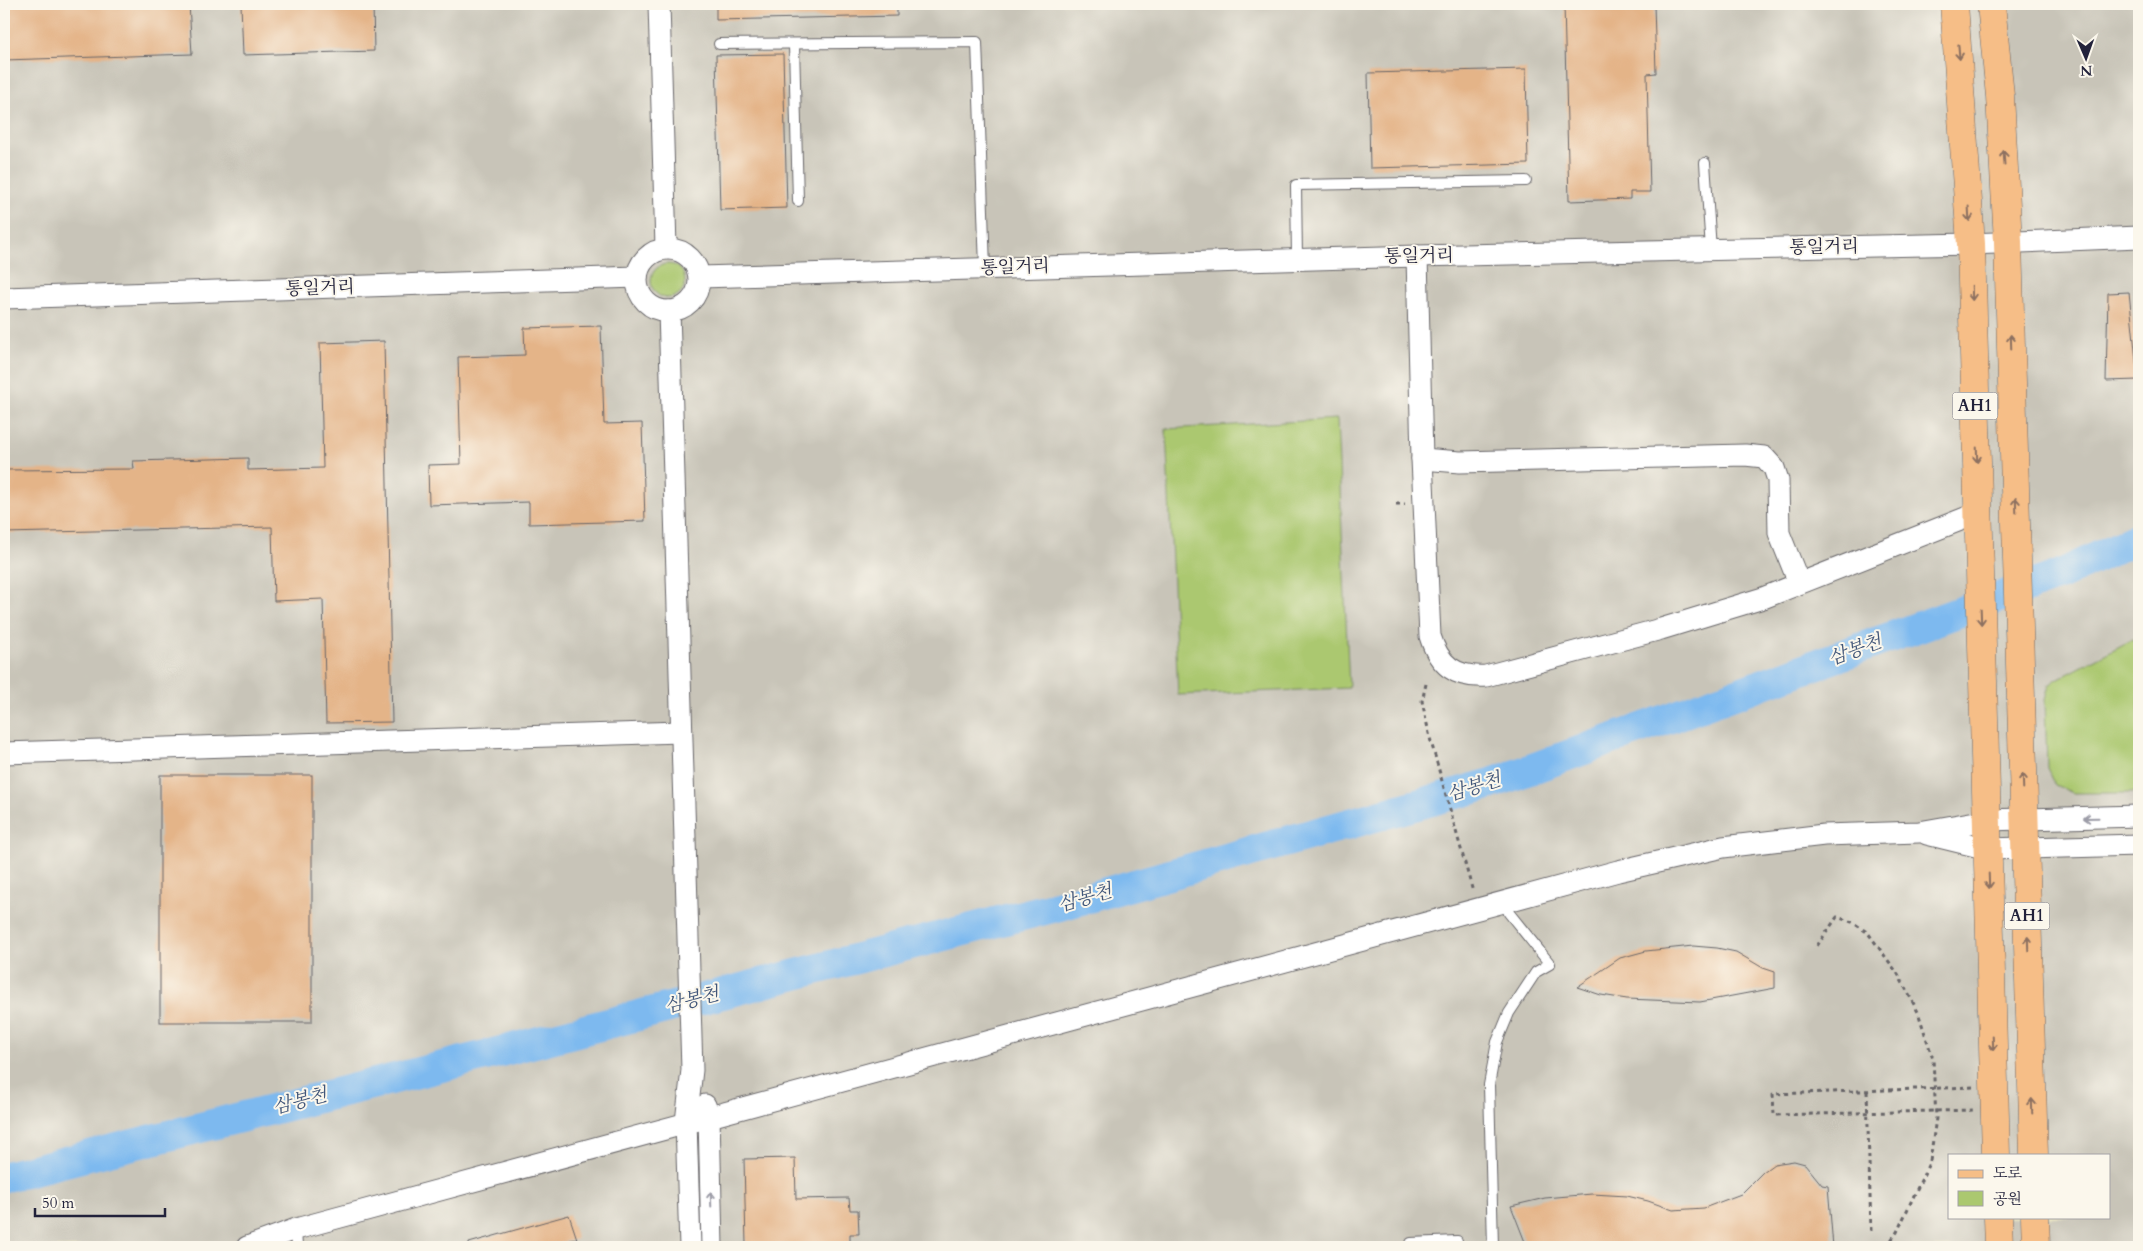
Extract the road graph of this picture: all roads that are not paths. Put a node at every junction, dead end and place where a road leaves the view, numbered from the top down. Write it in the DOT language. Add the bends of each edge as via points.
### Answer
graph roads {
  1 [pos="660,4"];
  2 [pos="1954,4"];
  3 [pos="1991,4"];
  4 [pos="718,44"];
  5 [pos="794,45"];
  6 [pos="1705,164"];
  7 [pos="1526,181"];
  8 [pos="798,201"];
  9 [pos="2139,237"];
  10 [pos="2008,242"];
  11 [pos="1971,244"];
  12 [pos="666,248"];
  13 [pos="1710,249"];
  14 [pos="1417,256"];
  15 [pos="1297,259"];
  16 [pos="985,268"];
  17 [pos="637,277"];
  18 [pos="700,277"];
  19 [pos="4,298"];
  20 [pos="669,311"];
  21 [pos="1422,459"];
  22 [pos="1978,513"];
  23 [pos="1799,584"];
  24 [pos="682,732"];
  25 [pos="4,753"];
  26 [pos="2139,816"];
  27 [pos="2024,819"];
  28 [pos="1987,820"];
  29 [pos="1919,832"];
  30 [pos="2139,845"];
  31 [pos="2025,848"];
  32 [pos="1988,849"];
  33 [pos="1505,902"];
  34 [pos="692,1070"];
  35 [pos="709,1116"];
  36 [pos="686,1122"];
  37 [pos="1996,1154"];
  38 [pos="2034,1154"];
  39 [pos="1998,1218"];
  40 [pos="2036,1218"];
  41 [pos="297,1238"];
  42 [pos="247,1247"];
  43 [pos="690,1247"];
  44 [pos="712,1247"];
  45 [pos="1411,1247"];
  46 [pos="1458,1247"];
  47 [pos="1493,1247"];
  48 [pos="1999,1247"];
  49 [pos="2036,1247"];
  1 -- 12 [label="street"];
  2 -- 11 [label="main road, AH1, one-way"];
  10 -- 3 [label="main road, AH1, one-way"];
  4 -- 5 [label="lane"];
  5 -- 8 [label="lane"];
  5 -- 16 [label="lane" via="977,42"];
  6 -- 13 [label="lane"];
  7 -- 15 [label="lane" via="1296,185"];
  9 -- 10 [label="street, 통일거리"];
  10 -- 11 [label="street, 통일거리"];
  27 -- 10 [label="main road, AH1, one-way"];
  11 -- 13 [label="street, 통일거리"];
  11 -- 22 [label="main road, AH1, one-way"];
  12 -- 17 [label="street" via="646,257 640,264"];
  12 -- 18 [label="street" via="689,256"];
  13 -- 14 [label="street, 통일거리"];
  14 -- 15 [label="street, 통일거리"];
  14 -- 21 [label="street"];
  15 -- 16 [label="street, 통일거리"];
  16 -- 18 [label="street, 통일거리"];
  17 -- 19 [label="street, 통일거리"];
  17 -- 20 [label="street" via="637,288 645,301 654,308"];
  18 -- 20 [label="street" via="699,287 691,300 683,307"];
  20 -- 24 [label="street"];
  21 -- 23 [label="street" via="1460,462 1764,457 1774,468 1778,480 1779,532"];
  21 -- 23 [label="street" via="1430,636 1444,663 1470,677 1486,676 1661,630"];
  22 -- 23 [label="street"];
  22 -- 28 [label="main road, AH1, one-way"];
  24 -- 25 [label="street"];
  24 -- 34 [label="street"];
  26 -- 27 [label="street, one-way"];
  27 -- 28 [label="street"];
  27 -- 31 [label="main road, AH1"];
  28 -- 29 [label="street"];
  28 -- 32 [label="main road, AH1"];
  29 -- 32 [label="street"];
  29 -- 33 [label="street" via="1824,835 1723,848 1618,871"];
  30 -- 31 [label="street"];
  31 -- 32 [label="street"];
  38 -- 31 [label="main road, AH1, one-way"];
  32 -- 37 [label="main road, AH1, one-way"];
  33 -- 35 [label="street"];
  33 -- 47 [label="lane" via="1508,913 1550,964 1536,972 1509,1013 1497,1042 1488,1084"];
  34 -- 35 [label="street"];
  34 -- 36 [label="street"];
  35 -- 36 [label="street"];
  44 -- 35 [label="street, one-way"];
  36 -- 41 [label="street"];
  36 -- 43 [label="street"];
  39 -- 48 [label="main road"];
  40 -- 49 [label="main road"];
  41 -- 42 [label="street"];
  45 -- 46 [label="lane" via="1411,1243 1458,1241"];
}
